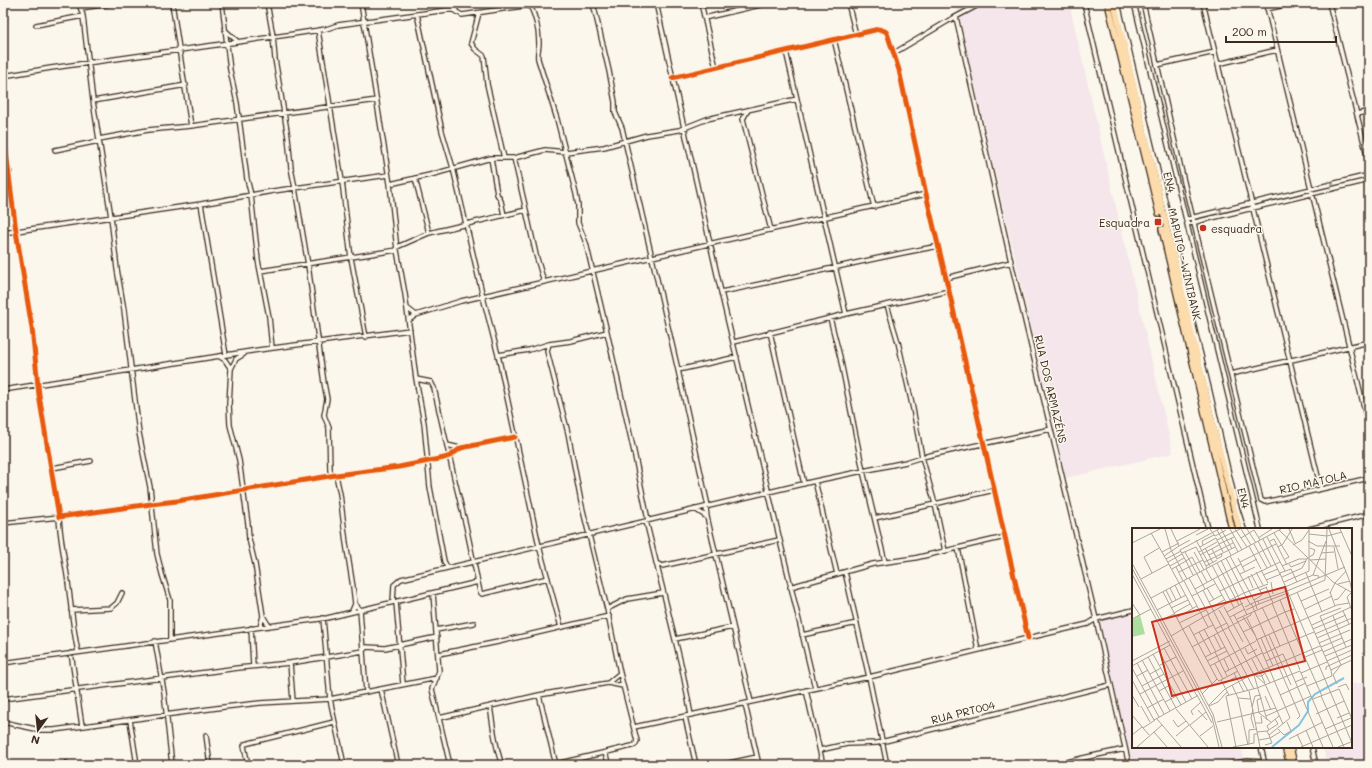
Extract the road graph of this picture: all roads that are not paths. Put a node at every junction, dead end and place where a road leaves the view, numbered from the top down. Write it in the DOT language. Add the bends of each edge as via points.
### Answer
graph roads {
  1 [pos="79,3"];
  2 [pos="116,3"];
  3 [pos="172,3"];
  4 [pos="222,3"];
  5 [pos="267,3"];
  6 [pos="361,3"];
  7 [pos="455,3"];
  8 [pos="545,3"];
  9 [pos="593,3"];
  10 [pos="656,3"];
  11 [pos="701,3"];
  12 [pos="769,3"];
  13 [pos="848,3"];
  14 [pos="982,3"];
  15 [pos="1084,3"];
  16 [pos="1108,3"];
  17 [pos="1114,3"];
  18 [pos="1118,3"];
  19 [pos="1134,3"];
  20 [pos="1143,3"];
  21 [pos="1203,3"];
  22 [pos="1266,3"];
  23 [pos="1293,3"];
  24 [pos="1329,3"];
  25 [pos="530,4"];
  26 [pos="81,8"];
  27 [pos="1268,9"];
  28 [pos="456,12"];
  29 [pos="479,13"];
  30 [pos="417,14"];
  31 [pos="83,16"];
  32 [pos="956,17"];
  33 [pos="704,18"];
  34 [pos="364,22"];
  35 [pos="36,25"];
  36 [pos="225,30"];
  37 [pos="318,30"];
  38 [pos="856,34"];
  39 [pos="274,36"];
  40 [pos="834,39"];
  41 [pos="236,41"];
  42 [pos="226,43"];
  43 [pos="180,50"];
  44 [pos="1277,50"];
  45 [pos="786,51"];
  46 [pos="1215,52"];
  47 [pos="894,54"];
  48 [pos="88,63"];
  49 [pos="1218,64"];
  50 [pos="1158,65"];
  51 [pos="716,68"];
  52 [pos="3,76"];
  53 [pos="672,78"];
  54 [pos="186,85"];
  55 [pos="797,99"];
  56 [pos="377,100"];
  57 [pos="93,101"];
  58 [pos="332,107"];
  59 [pos="748,110"];
  60 [pos="1369,111"];
  61 [pos="285,113"];
  62 [pos="734,113"];
  63 [pos="1357,114"];
  64 [pos="239,119"];
  65 [pos="743,120"];
  66 [pos="192,126"];
  67 [pos="3,128"];
  68 [pos="684,128"];
  69 [pos="99,140"];
  70 [pos="624,142"];
  71 [pos="55,150"];
  72 [pos="566,152"];
  73 [pos="491,158"];
  74 [pos="504,158"];
  75 [pos="514,158"];
  76 [pos="1369,162"];
  77 [pos="453,168"];
  78 [pos="10,172"];
  79 [pos="3,173"];
  80 [pos="388,175"];
  81 [pos="1369,175"];
  82 [pos="416,178"];
  83 [pos="1369,180"];
  84 [pos="342,181"];
  85 [pos="390,184"];
  86 [pos="295,188"];
  87 [pos="1311,188"];
  88 [pos="1313,193"];
  89 [pos="926,194"];
  90 [pos="251,195"];
  91 [pos="201,204"];
  92 [pos="1253,205"];
  93 [pos="874,207"];
  94 [pos="526,210"];
  95 [pos="504,215"];
  96 [pos="111,217"];
  97 [pos="1193,217"];
  98 [pos="825,218"];
  99 [pos="1186,219"];
  100 [pos="1194,223"];
  101 [pos="466,224"];
  102 [pos="1187,224"];
  103 [pos="771,230"];
  104 [pos="16,232"];
  105 [pos="3,233"];
  106 [pos="429,233"];
  107 [pos="711,243"];
  108 [pos="939,246"];
  109 [pos="397,249"];
  110 [pos="351,258"];
  111 [pos="651,258"];
  112 [pos="1011,262"];
  113 [pos="308,265"];
  114 [pos="836,267"];
  115 [pos="260,271"];
  116 [pos="592,271"];
  117 [pos="946,278"];
  118 [pos="544,282"];
  119 [pos="949,291"];
  120 [pos="721,292"];
  121 [pos="482,297"];
  122 [pos="887,305"];
  123 [pos="407,308"];
  124 [pos="846,314"];
  125 [pos="416,315"];
  126 [pos="830,318"];
  127 [pos="408,320"];
  128 [pos="410,330"];
  129 [pos="607,332"];
  130 [pos="770,332"];
  131 [pos="366,337"];
  132 [pos="734,342"];
  133 [pos="1369,342"];
  134 [pos="318,343"];
  135 [pos="549,344"];
  136 [pos="542,346"];
  137 [pos="1350,346"];
  138 [pos="272,348"];
  139 [pos="547,351"];
  140 [pos="246,352"];
  141 [pos="226,355"];
  142 [pos="498,355"];
  143 [pos="219,357"];
  144 [pos="737,357"];
  145 [pos="1290,360"];
  146 [pos="231,369"];
  147 [pos="133,370"];
  148 [pos="678,370"];
  149 [pos="1231,374"];
  150 [pos="416,379"];
  151 [pos="38,385"];
  152 [pos="3,390"];
  153 [pos="1369,428"];
  154 [pos="1051,429"];
  155 [pos="515,437"];
  156 [pos="984,444"];
  157 [pos="447,445"];
  158 [pos="461,448"];
  159 [pos="450,456"];
  160 [pos="922,457"];
  161 [pos="91,461"];
  162 [pos="428,461"];
  163 [pos="52,468"];
  164 [pos="863,471"];
  165 [pos="336,475"];
  166 [pos="1369,478"];
  167 [pos="815,481"];
  168 [pos="804,484"];
  169 [pos="1321,489"];
  170 [pos="994,490"];
  171 [pos="243,491"];
  172 [pos="768,492"];
  173 [pos="151,504"];
  174 [pos="935,504"];
  175 [pos="707,507"];
  176 [pos="695,509"];
  177 [pos="1369,514"];
  178 [pos="59,517"];
  179 [pos="708,517"];
  180 [pos="875,518"];
  181 [pos="647,520"];
  182 [pos="3,523"];
  183 [pos="1208,528"];
  184 [pos="1232,528"];
  185 [pos="1239,528"];
  186 [pos="1244,528"];
  187 [pos="1260,528"];
  188 [pos="1313,528"];
  189 [pos="589,534"];
  190 [pos="1005,537"];
  191 [pos="779,540"];
  192 [pos="539,546"];
  193 [pos="958,548"];
  194 [pos="945,552"];
  195 [pos="716,553"];
  196 [pos="444,561"];
  197 [pos="473,561"];
  198 [pos="885,562"];
  199 [pos="655,563"];
  200 [pos="662,566"];
  201 [pos="447,567"];
  202 [pos="439,569"];
  203 [pos="658,572"];
  204 [pos="845,572"];
  205 [pos="837,574"];
  206 [pos="548,578"];
  207 [pos="478,582"];
  208 [pos="790,587"];
  209 [pos="122,593"];
  210 [pos="433,593"];
  211 [pos="663,593"];
  212 [pos="395,602"];
  213 [pos="355,604"];
  214 [pos="607,609"];
  215 [pos="71,610"];
  216 [pos="360,610"];
  217 [pos="1132,610"];
  218 [pos="352,611"];
  219 [pos="263,616"];
  220 [pos="609,616"];
  221 [pos="323,618"];
  222 [pos="1096,619"];
  223 [pos="474,623"];
  224 [pos="857,623"];
  225 [pos="269,626"];
  226 [pos="260,627"];
  227 [pos="560,627"];
  228 [pos="733,627"];
  229 [pos="251,628"];
  230 [pos="436,630"];
  231 [pos="802,635"];
  232 [pos="437,637"];
  233 [pos="1028,638"];
  234 [pos="170,639"];
  235 [pos="675,639"];
  236 [pos="155,641"];
  237 [pos="399,645"];
  238 [pos="978,650"];
  239 [pos="363,651"];
  240 [pos="78,652"];
  241 [pos="71,653"];
  242 [pos="438,654"];
  243 [pos="327,657"];
  244 [pos="3,663"];
  245 [pos="290,663"];
  246 [pos="253,666"];
  247 [pos="620,674"];
  248 [pos="869,677"];
  249 [pos="162,678"];
  250 [pos="437,678"];
  251 [pos="608,683"];
  252 [pos="402,684"];
  253 [pos="1110,685"];
  254 [pos="623,686"];
  255 [pos="815,688"];
  256 [pos="381,689"];
  257 [pos="77,690"];
  258 [pos="806,690"];
  259 [pos="366,692"];
  260 [pos="539,694"];
  261 [pos="3,699"];
  262 [pos="330,700"];
  263 [pos="320,701"];
  264 [pos="293,702"];
  265 [pos="751,702"];
  266 [pos="745,704"];
  267 [pos="490,706"];
  268 [pos="332,710"];
  269 [pos="167,715"];
  270 [pos="691,715"];
  271 [pos="685,717"];
  272 [pos="440,718"];
  273 [pos="130,720"];
  274 [pos="3,722"];
  275 [pos="334,722"];
  276 [pos="82,726"];
  277 [pos="634,727"];
  278 [pos="206,736"];
  279 [pos="883,741"];
  280 [pos="1261,748"];
  281 [pos="1285,748"];
  282 [pos="1290,748"];
  283 [pos="1312,748"];
  284 [pos="1125,749"];
  285 [pos="820,750"];
  286 [pos="606,752"];
  287 [pos="757,757"];
  288 [pos="1265,764"];
  289 [pos="137,765"];
  290 [pos="172,765"];
  291 [pos="210,765"];
  292 [pos="248,765"];
  293 [pos="344,765"];
  294 [pos="398,765"];
  295 [pos="450,765"];
  296 [pos="502,765"];
  297 [pos="556,765"];
  298 [pos="609,765"];
  299 [pos="696,765"];
  300 [pos="720,765"];
  301 [pos="759,765"];
  302 [pos="823,765"];
  303 [pos="887,765"];
  304 [pos="1056,765"];
  305 [pos="1128,765"];
  306 [pos="1225,765"];
  307 [pos="1290,765"];
  308 [pos="1294,765"];
  309 [pos="1316,765"];
  1 -- 26 [label="street"];
  2 -- 26 [label="street"];
  3 -- 43 [label="street"];
  4 -- 36 [label="street"];
  5 -- 39 [label="street"];
  6 -- 34 [label="street"];
  7 -- 28 [label="street"];
  8 -- 25 [label="street"];
  9 -- 70 [label="street" via="609,71 615,112"];
  10 -- 53 [label="street"];
  11 -- 33 [label="street"];
  12 -- 33 [label="street"];
  13 -- 38 [label="street"];
  14 -- 32 [label="street"];
  15 -- 183 [label="street"];
  16 -- 184 [label="highway, MAPUTO - WINTBANK"];
  17 -- 185 [label="highway, MAPUTO - WINTBANK"];
  18 -- 186 [label="street, EN4"];
  19 -- 99 [label="street"];
  20 -- 50 [label="street"];
  21 -- 46 [label="street"];
  22 -- 27 [label="street"];
  23 -- 27 [label="street"];
  24 -- 63 [label="street"];
  25 -- 29 [label="street"];
  25 -- 72 [label="street" via="538,32 537,55"];
  26 -- 31 [label="street"];
  27 -- 44 [label="street"];
  28 -- 29 [label="street" via="461,15"];
  28 -- 30 [label="street" via="447,10"];
  29 -- 74 [label="street" via="471,43 484,56 487,84"];
  30 -- 34 [label="street"];
  30 -- 77 [label="street" via="442,131"];
  31 -- 35 [label="street"];
  31 -- 48 [label="street"];
  32 -- 47 [label="street"];
  32 -- 112 [label="street, RUA DOS ARMAZÉNS"];
  33 -- 51 [label="street"];
  34 -- 37 [label="street"];
  34 -- 56 [label="street"];
  36 -- 41 [label="street"];
  36 -- 42 [label="street"];
  37 -- 39 [label="street"];
  37 -- 58 [label="street"];
  38 -- 40 [label="street"];
  38 -- 47 [label="street" via="879,29 885,31"];
  39 -- 41 [label="street"];
  39 -- 61 [label="street" via="275,59"];
  40 -- 45 [label="street"];
  40 -- 93 [label="street"];
  41 -- 42 [label="street"];
  42 -- 43 [label="street"];
  42 -- 64 [label="street"];
  43 -- 48 [label="street"];
  43 -- 54 [label="street"];
  44 -- 49 [label="street"];
  44 -- 87 [label="street"];
  45 -- 51 [label="street"];
  45 -- 55 [label="street"];
  46 -- 49 [label="street"];
  46 -- 50 [label="street"];
  47 -- 89 [label="street"];
  48 -- 52 [label="street"];
  48 -- 57 [label="street"];
  49 -- 92 [label="street"];
  50 -- 97 [label="street"];
  51 -- 53 [label="street"];
  53 -- 68 [label="street"];
  54 -- 57 [label="street"];
  54 -- 66 [label="street"];
  55 -- 59 [label="street"];
  55 -- 98 [label="street"];
  56 -- 58 [label="street"];
  56 -- 80 [label="street"];
  57 -- 69 [label="street"];
  58 -- 61 [label="street"];
  58 -- 84 [label="street"];
  59 -- 62 [label="street"];
  59 -- 65 [label="street"];
  60 -- 63 [label="street"];
  61 -- 64 [label="street"];
  61 -- 86 [label="street"];
  62 -- 65 [label="street"];
  62 -- 68 [label="street" via="699,121"];
  63 -- 76 [label="street"];
  64 -- 66 [label="street"];
  64 -- 90 [label="street"];
  65 -- 103 [label="street"];
  66 -- 69 [label="street" via="148,130"];
  67 -- 78 [label="street"];
  68 -- 70 [label="street"];
  68 -- 107 [label="street"];
  69 -- 71 [label="street"];
  69 -- 96 [label="street"];
  70 -- 72 [label="street"];
  70 -- 111 [label="street"];
  72 -- 75 [label="street" via="545,150"];
  72 -- 116 [label="street" via="577,199 578,223 586,243"];
  73 -- 74 [label="street"];
  73 -- 77 [label="street"];
  73 -- 95 [label="street" via="496,194 501,201"];
  74 -- 75 [label="street"];
  75 -- 94 [label="street"];
  77 -- 82 [label="street"];
  77 -- 101 [label="street"];
  78 -- 79 [label="street"];
  78 -- 104 [label="street"];
  80 -- 84 [label="street"];
  80 -- 85 [label="street"];
  87 -- 81 [label="street, one-way"];
  82 -- 85 [label="street"];
  82 -- 106 [label="street"];
  83 -- 88 [label="street"];
  84 -- 86 [label="street"];
  84 -- 110 [label="street"];
  85 -- 109 [label="street"];
  86 -- 90 [label="street"];
  86 -- 113 [label="street"];
  87 -- 88 [label="street"];
  87 -- 92 [label="street"];
  88 -- 92 [label="street"];
  88 -- 137 [label="street"];
  89 -- 93 [label="street"];
  89 -- 108 [label="street"];
  90 -- 91 [label="street"];
  90 -- 115 [label="street"];
  91 -- 96 [label="street"];
  91 -- 141 [label="street"];
  97 -- 92 [label="street, one-way"];
  92 -- 100 [label="street"];
  92 -- 145 [label="street"];
  93 -- 98 [label="street"];
  94 -- 95 [label="street"];
  94 -- 118 [label="street"];
  95 -- 101 [label="street"];
  96 -- 104 [label="street"];
  96 -- 147 [label="street" via="116,269"];
  97 -- 99 [label="street"];
  97 -- 100 [label="street"];
  98 -- 103 [label="street"];
  98 -- 114 [label="street"];
  99 -- 102 [label="street"];
  100 -- 102 [label="street"];
  100 -- 149 [label="street"];
  101 -- 106 [label="street"];
  101 -- 121 [label="street"];
  102 -- 187 [label="street"];
  103 -- 107 [label="street"];
  104 -- 105 [label="street"];
  104 -- 151 [label="street" via="32,328"];
  106 -- 109 [label="street"];
  107 -- 111 [label="street"];
  107 -- 120 [label="street"];
  108 -- 114 [label="street"];
  108 -- 117 [label="street"];
  109 -- 110 [label="street"];
  109 -- 123 [label="street"];
  110 -- 113 [label="street"];
  110 -- 131 [label="street"];
  111 -- 116 [label="street"];
  111 -- 148 [label="street"];
  112 -- 117 [label="street"];
  112 -- 154 [label="street, RUA DOS ARMAZÉNS"];
  113 -- 115 [label="street"];
  113 -- 134 [label="street"];
  114 -- 120 [label="street"];
  114 -- 124 [label="street"];
  115 -- 138 [label="street"];
  116 -- 118 [label="street"];
  116 -- 129 [label="street"];
  117 -- 119 [label="street"];
  118 -- 121 [label="street"];
  119 -- 122 [label="street"];
  119 -- 156 [label="street"];
  120 -- 132 [label="street"];
  121 -- 125 [label="street"];
  121 -- 142 [label="street"];
  122 -- 124 [label="street"];
  122 -- 160 [label="street" via="898,342"];
  123 -- 125 [label="street"];
  123 -- 127 [label="street"];
  124 -- 126 [label="street"];
  125 -- 127 [label="street"];
  126 -- 130 [label="street"];
  126 -- 164 [label="street"];
  127 -- 128 [label="street"];
  128 -- 131 [label="street"];
  128 -- 150 [label="street"];
  129 -- 135 [label="street"];
  129 -- 181 [label="street"];
  130 -- 132 [label="street"];
  130 -- 168 [label="street"];
  131 -- 134 [label="street"];
  132 -- 144 [label="street"];
  133 -- 137 [label="street"];
  134 -- 138 [label="street"];
  134 -- 165 [label="street" via="327,395 324,415 329,432 330,470 331,474"];
  135 -- 136 [label="street"];
  135 -- 139 [label="street"];
  136 -- 139 [label="street"];
  136 -- 142 [label="street"];
  137 -- 145 [label="street"];
  137 -- 153 [label="street"];
  138 -- 140 [label="street"];
  139 -- 189 [label="street" via="568,433"];
  140 -- 141 [label="street"];
  140 -- 146 [label="street" via="236,359"];
  141 -- 143 [label="street"];
  142 -- 155 [label="street"];
  143 -- 146 [label="street" via="225,360"];
  143 -- 147 [label="street"];
  144 -- 148 [label="street"];
  144 -- 172 [label="street"];
  145 -- 149 [label="street"];
  145 -- 169 [label="street"];
  146 -- 171 [label="street" via="230,425 239,460"];
  147 -- 151 [label="street"];
  147 -- 173 [label="street"];
  148 -- 175 [label="street"];
  149 -- 169 [label="street, RIO MATOLA" via="1261,500 1265,502"];
  150 -- 157 [label="street" via="428,380 433,384"];
  150 -- 162 [label="street"];
  151 -- 152 [label="street"];
  151 -- 163 [label="street"];
  154 -- 156 [label="street"];
  154 -- 222 [label="street, RUA DOS ARMAZÉNS"];
  155 -- 158 [label="street"];
  155 -- 192 [label="street"];
  156 -- 160 [label="street"];
  156 -- 170 [label="street"];
  157 -- 158 [label="street"];
  157 -- 159 [label="street"];
  158 -- 159 [label="street"];
  159 -- 162 [label="street"];
  159 -- 197 [label="street"];
  160 -- 164 [label="street"];
  160 -- 174 [label="street"];
  161 -- 163 [label="street"];
  162 -- 165 [label="street"];
  162 -- 196 [label="street" via="430,487"];
  163 -- 178 [label="street"];
  164 -- 167 [label="street"];
  164 -- 180 [label="street"];
  165 -- 171 [label="street"];
  165 -- 213 [label="street"];
  166 -- 169 [label="street, RIO MATOLA"];
  167 -- 168 [label="street"];
  167 -- 205 [label="street"];
  168 -- 172 [label="street"];
  170 -- 174 [label="street"];
  170 -- 190 [label="street"];
  171 -- 173 [label="street"];
  171 -- 219 [label="street"];
  172 -- 175 [label="street"];
  172 -- 191 [label="street"];
  173 -- 178 [label="street"];
  173 -- 234 [label="street" via="159,564 170,600"];
  174 -- 180 [label="street"];
  174 -- 194 [label="street"];
  175 -- 176 [label="street"];
  175 -- 179 [label="street"];
  176 -- 179 [label="street"];
  176 -- 181 [label="street"];
  177 -- 188 [label="street"];
  178 -- 182 [label="street"];
  178 -- 215 [label="street"];
  179 -- 195 [label="street"];
  180 -- 198 [label="street"];
  181 -- 189 [label="street"];
  181 -- 199 [label="street"];
  189 -- 192 [label="street"];
  189 -- 214 [label="street"];
  190 -- 193 [label="street"];
  190 -- 233 [label="street"];
  191 -- 195 [label="street"];
  191 -- 208 [label="street"];
  192 -- 197 [label="street"];
  192 -- 206 [label="street"];
  193 -- 194 [label="street"];
  193 -- 238 [label="street"];
  194 -- 198 [label="street"];
  195 -- 200 [label="street"];
  195 -- 228 [label="street"];
  196 -- 201 [label="street"];
  196 -- 202 [label="street"];
  197 -- 201 [label="street"];
  197 -- 207 [label="street"];
  198 -- 204 [label="street"];
  199 -- 200 [label="street"];
  199 -- 203 [label="street"];
  200 -- 203 [label="street"];
  201 -- 202 [label="street"];
  202 -- 212 [label="street" via="398,580 394,585"];
  203 -- 211 [label="street"];
  204 -- 205 [label="street"];
  204 -- 224 [label="street"];
  205 -- 208 [label="street"];
  206 -- 207 [label="street" via="482,594"];
  206 -- 227 [label="street"];
  207 -- 210 [label="street"];
  208 -- 231 [label="street"];
  209 -- 215 [label="street" via="111,608"];
  210 -- 212 [label="street"];
  210 -- 230 [label="street"];
  211 -- 214 [label="street" via="627,599"];
  211 -- 235 [label="street"];
  212 -- 216 [label="street"];
  212 -- 237 [label="street"];
  213 -- 216 [label="street"];
  213 -- 218 [label="street"];
  214 -- 220 [label="street"];
  215 -- 240 [label="street"];
  216 -- 218 [label="street"];
  216 -- 239 [label="street"];
  217 -- 222 [label="street"];
  218 -- 221 [label="street"];
  219 -- 225 [label="street"];
  219 -- 226 [label="street"];
  220 -- 227 [label="street"];
  220 -- 247 [label="street"];
  221 -- 225 [label="street"];
  221 -- 243 [label="street"];
  222 -- 233 [label="street" via="1088,624"];
  222 -- 253 [label="street, RUA DOS ARMAZÉNS"];
  223 -- 230 [label="street"];
  224 -- 231 [label="street"];
  224 -- 248 [label="street"];
  225 -- 226 [label="street"];
  226 -- 229 [label="street"];
  227 -- 242 [label="street"];
  228 -- 235 [label="street"];
  228 -- 265 [label="street"];
  229 -- 234 [label="street"];
  229 -- 246 [label="street"];
  230 -- 232 [label="street"];
  231 -- 255 [label="street"];
  232 -- 237 [label="street"];
  232 -- 242 [label="street"];
  233 -- 238 [label="street"];
  234 -- 236 [label="street"];
  235 -- 270 [label="street"];
  236 -- 240 [label="street"];
  236 -- 249 [label="street"];
  237 -- 239 [label="street" via="385,648 366,647"];
  237 -- 252 [label="street"];
  238 -- 248 [label="street"];
  239 -- 243 [label="street"];
  239 -- 259 [label="street"];
  240 -- 241 [label="street"];
  241 -- 244 [label="street"];
  241 -- 257 [label="street"];
  242 -- 250 [label="street"];
  243 -- 245 [label="street"];
  243 -- 262 [label="street"];
  245 -- 246 [label="street"];
  245 -- 264 [label="street"];
  246 -- 249 [label="street"];
  247 -- 251 [label="street"];
  247 -- 254 [label="street"];
  248 -- 255 [label="street"];
  248 -- 279 [label="street"];
  249 -- 257 [label="street"];
  249 -- 269 [label="street"];
  250 -- 252 [label="street"];
  250 -- 272 [label="street" via="432,689"];
  251 -- 254 [label="street"];
  251 -- 260 [label="street"];
  252 -- 256 [label="street"];
  253 -- 279 [label="street, RUA PRT004"];
  253 -- 284 [label="street, RUA DOS ARMAZÉNS"];
  254 -- 277 [label="street"];
  255 -- 258 [label="street"];
  256 -- 259 [label="street"];
  256 -- 294 [label="street"];
  257 -- 261 [label="street"];
  257 -- 276 [label="street"];
  258 -- 265 [label="street"];
  258 -- 285 [label="street"];
  259 -- 262 [label="street"];
  260 -- 267 [label="street"];
  260 -- 297 [label="street"];
  262 -- 263 [label="street"];
  262 -- 268 [label="street"];
  263 -- 264 [label="street"];
  263 -- 268 [label="street"];
  264 -- 269 [label="street" via="260,703"];
  265 -- 266 [label="street"];
  266 -- 270 [label="street"];
  266 -- 287 [label="street"];
  267 -- 272 [label="street"];
  267 -- 296 [label="street"];
  268 -- 275 [label="street"];
  269 -- 273 [label="street"];
  269 -- 290 [label="street"];
  270 -- 271 [label="street"];
  271 -- 277 [label="street"];
  271 -- 299 [label="street"];
  272 -- 295 [label="street"];
  273 -- 276 [label="street"];
  273 -- 289 [label="street"];
  274 -- 276 [label="street" via="44,730"];
  275 -- 292 [label="street" via="245,744"];
  275 -- 293 [label="street"];
  277 -- 286 [label="street" via="637,739 635,745"];
  278 -- 291 [label="street"];
  279 -- 285 [label="street, RUA PRT004" via="847,744"];
  279 -- 303 [label="street"];
  280 -- 288 [label="street"];
  281 -- 307 [label="highway"];
  282 -- 308 [label="highway"];
  283 -- 309 [label="street"];
  284 -- 304 [label="street"];
  284 -- 305 [label="street, RUA DOS ARMAZÉNS"];
  285 -- 302 [label="street"];
  286 -- 297 [label="street"];
  286 -- 298 [label="street"];
  287 -- 300 [label="street"];
  287 -- 301 [label="street"];
  288 -- 306 [label="street" via="1247,761"];
}
